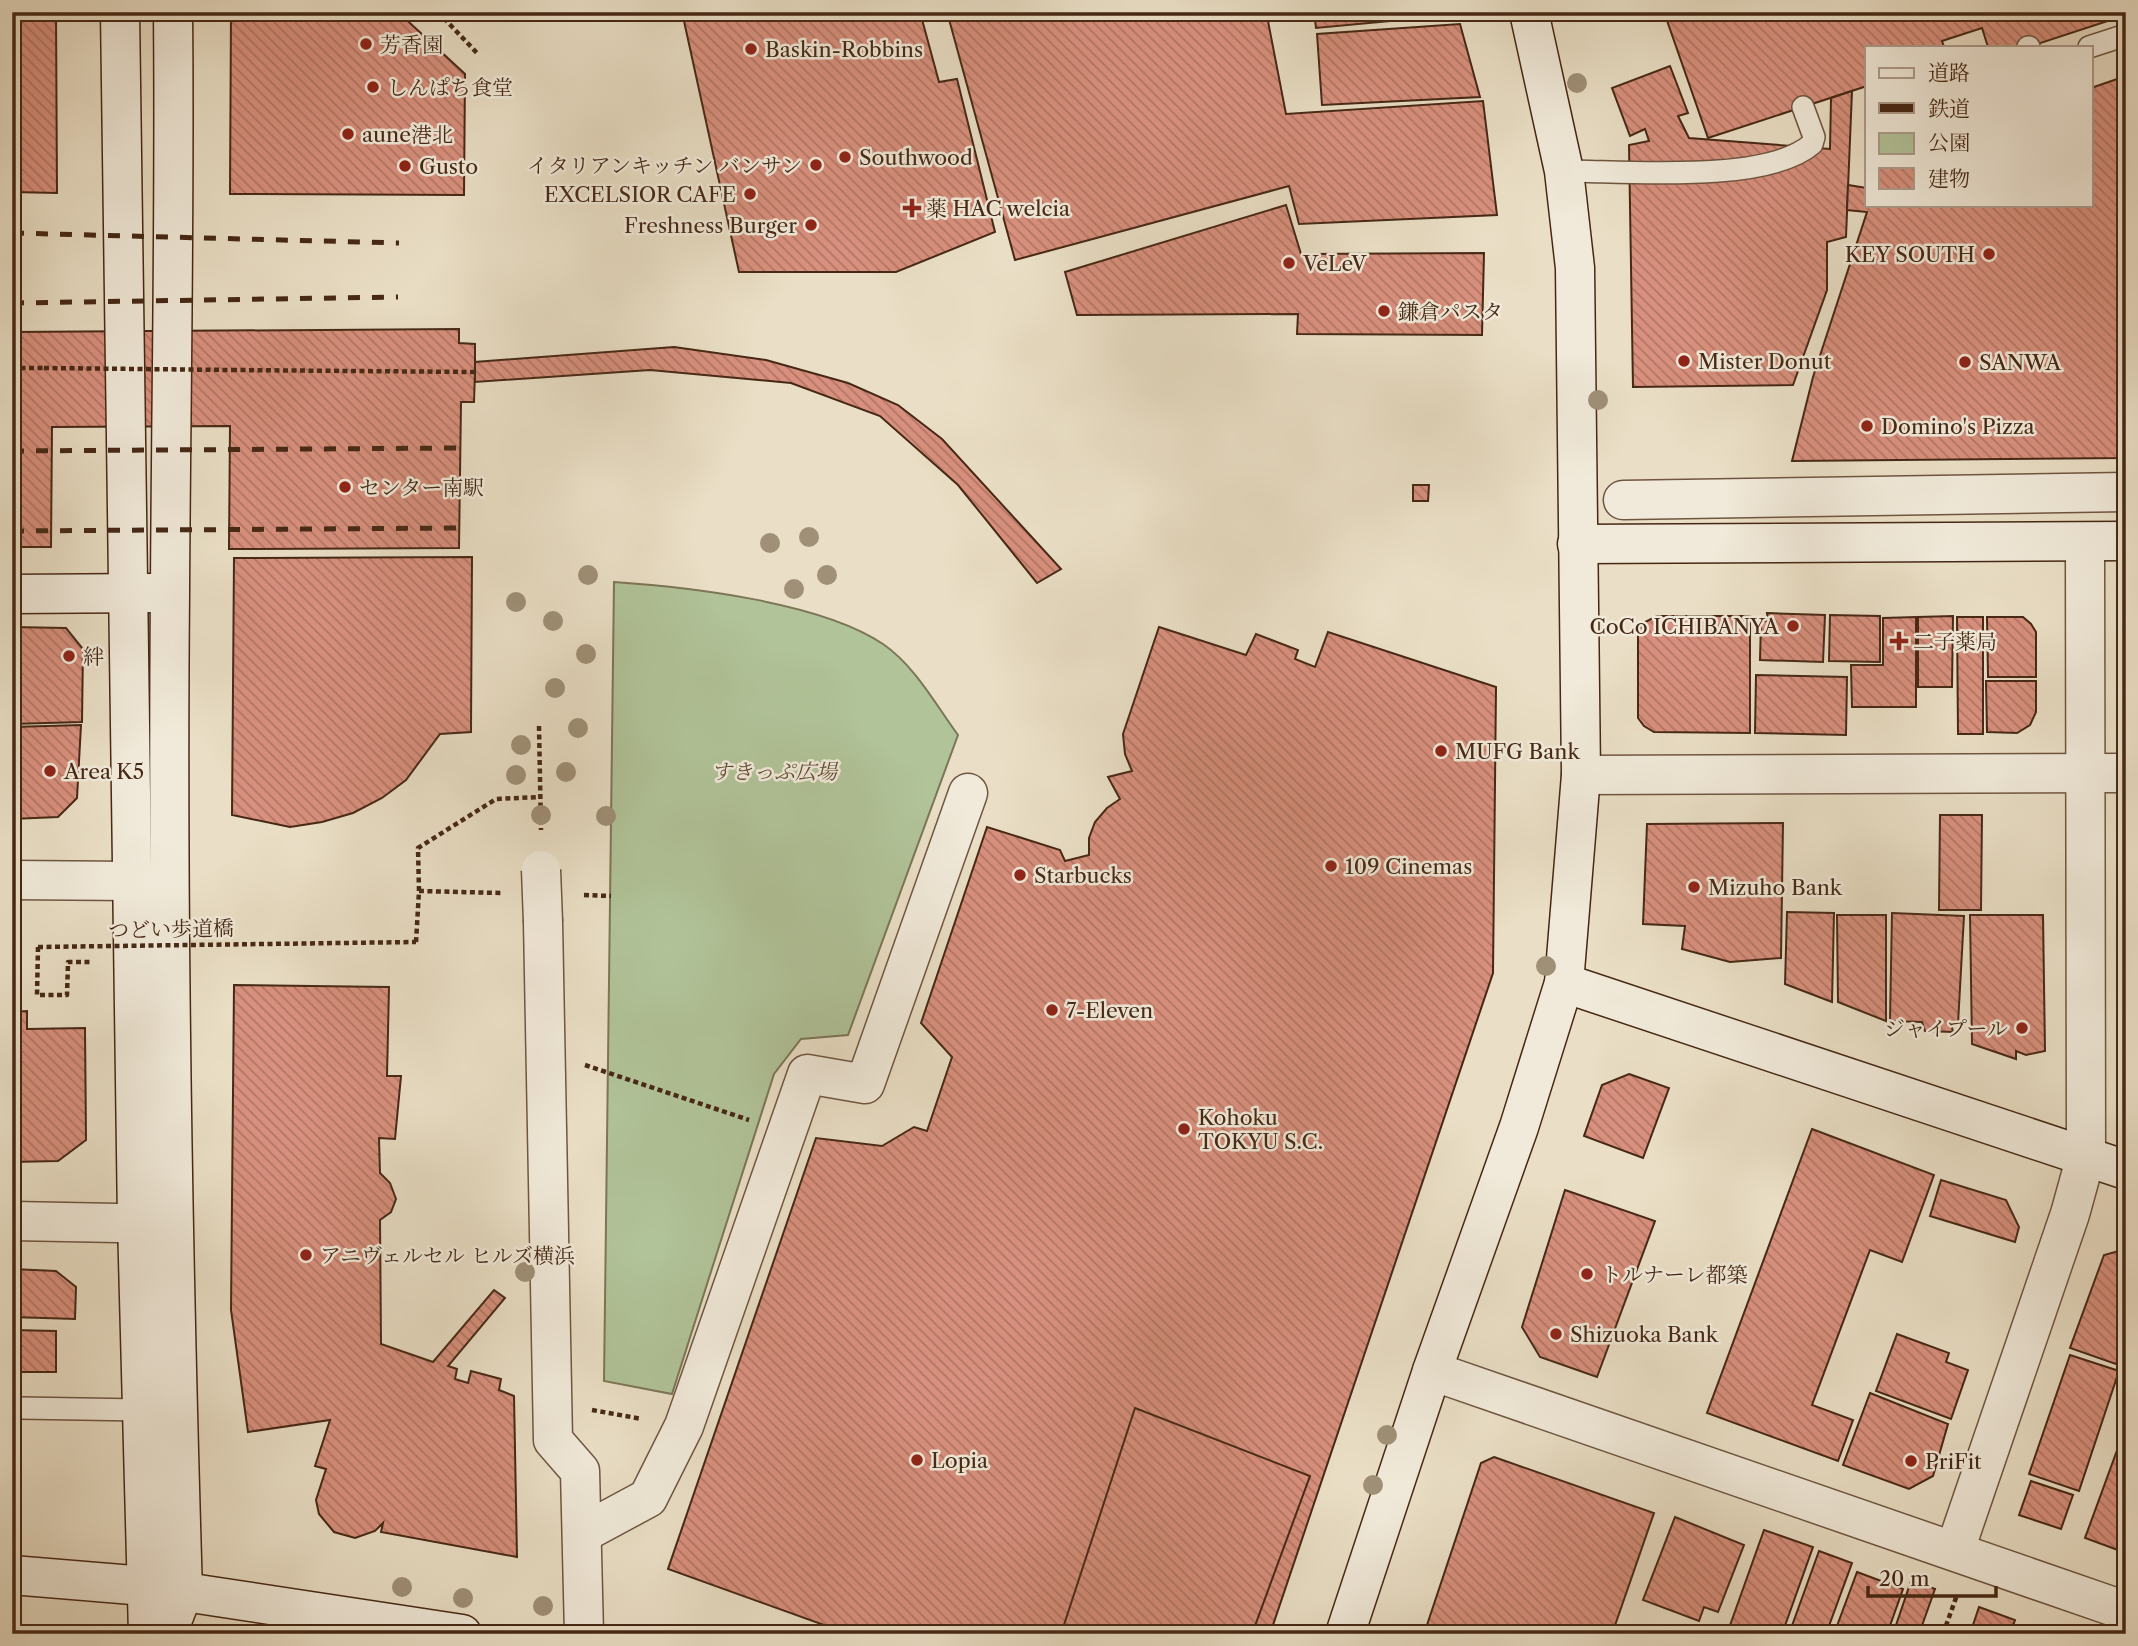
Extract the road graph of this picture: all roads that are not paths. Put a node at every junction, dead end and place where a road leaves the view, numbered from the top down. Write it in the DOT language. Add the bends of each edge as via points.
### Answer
graph roads {
  1 [pos="120,12"];
  2 [pos="173,12"];
  3 [pos="1529,12"];
  4 [pos="2126,35"];
  5 [pos="2092,46"];
  6 [pos="1803,107"];
  7 [pos="1564,171"];
  8 [pos="2126,492"];
  9 [pos="1623,500"];
  10 [pos="2126,541"];
  11 [pos="2085,542"];
  12 [pos="1577,544"];
  13 [pos="128,593"];
  14 [pos="12,594"];
  15 [pos="170,594"];
  16 [pos="2084,773"];
  17 [pos="2126,773"];
  18 [pos="1581,775"];
  19 [pos="968,793"];
  20 [pos="12,880"];
  21 [pos="132,881"];
  22 [pos="528,882"];
  23 [pos="1564,983"];
  24 [pos="2086,1156"];
  25 [pos="2126,1170"];
  26 [pos="12,1221"];
  27 [pos="154,1223"];
  28 [pos="1432,1371"];
  29 [pos="20,1408"];
  30 [pos="141,1410"];
  31 [pos="584,1549"];
  32 [pos="1955,1550"];
  33 [pos="12,1575"];
  34 [pos="145,1586"];
  35 [pos="183,1593"];
  36 [pos="2126,1611"];
  37 [pos="148,1634"];
  38 [pos="167,1634"];
  39 [pos="462,1634"];
  40 [pos="584,1634"];
  41 [pos="1345,1634"];
  1 -- 13 [label="street"];
  2 -- 15 [label="street"];
  3 -- 7 [label="street"];
  4 -- 5 [label="lane"];
  6 -- 7 [label="lane" via="1814,136 1812,144 1766,164 1717,171"];
  7 -- 12 [label="street" via="1575,268"];
  8 -- 9 [label="street"];
  10 -- 11 [label="street"];
  11 -- 12 [label="street"];
  11 -- 16 [label="street"];
  12 -- 18 [label="street"];
  13 -- 14 [label="street"];
  13 -- 15 [label="street"];
  13 -- 21 [label="street"];
  15 -- 27 [label="street"];
  16 -- 17 [label="street"];
  16 -- 18 [label="street"];
  16 -- 24 [label="street"];
  18 -- 23 [label="street"];
  19 -- 31 [label="street" via="865,1084 807,1074 684,1426 648,1497"];
  20 -- 21 [label="street"];
  21 -- 27 [label="street"];
  22 -- 31 [label="street, bridge" via="543,922 553,1440 580,1471"];
  23 -- 24 [label="street"];
  23 -- 28 [label="street" via="1519,1127"];
  24 -- 25 [label="street"];
  24 -- 32 [label="street"];
  26 -- 27 [label="street"];
  27 -- 30 [label="street"];
  27 -- 35 [label="street"];
  28 -- 32 [label="street"];
  28 -- 41 [label="street"];
  29 -- 30 [label="lane"];
  30 -- 34 [label="street"];
  31 -- 40 [label="street"];
  32 -- 36 [label="street"];
  33 -- 34 [label="street"];
  34 -- 35 [label="street"];
  34 -- 37 [label="street"];
  35 -- 38 [label="street"];
  35 -- 39 [label="street"];
}
